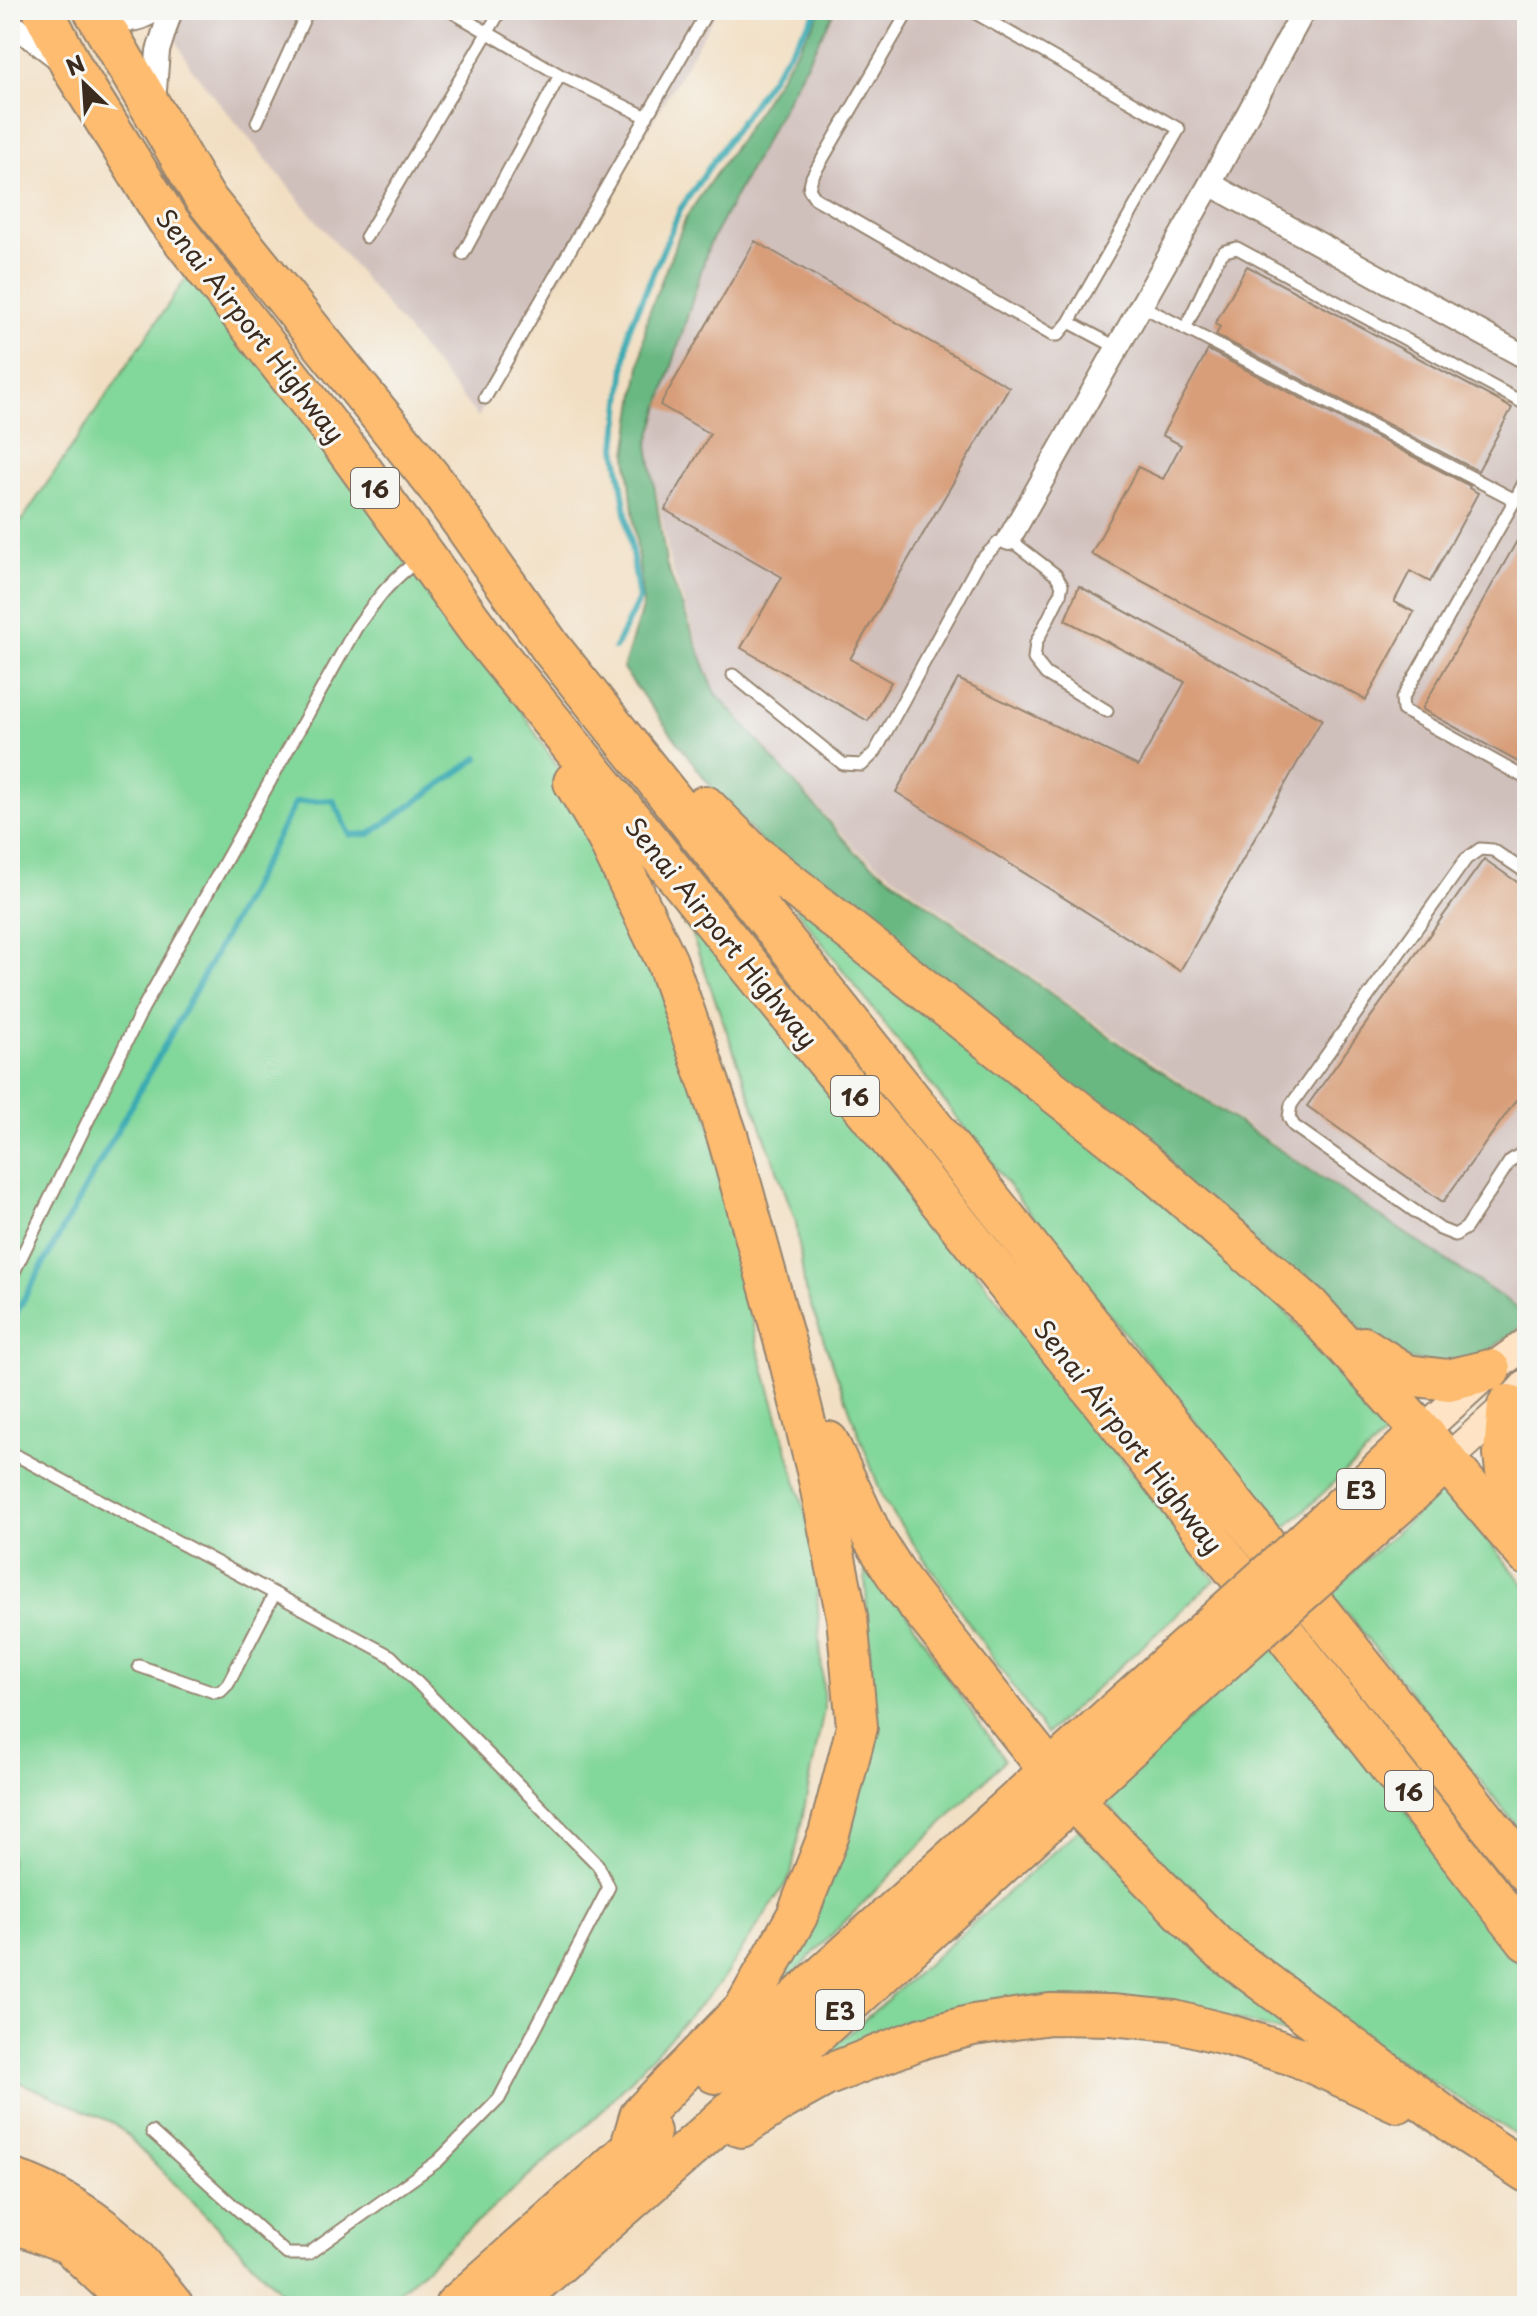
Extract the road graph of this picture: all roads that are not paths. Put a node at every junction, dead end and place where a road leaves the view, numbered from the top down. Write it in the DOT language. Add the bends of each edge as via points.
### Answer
graph roads {
  1 [pos="43,10"];
  2 [pos="155,10"];
  3 [pos="171,10"];
  4 [pos="308,10"];
  5 [pos="449,10"];
  6 [pos="501,10"];
  7 [pos="708,10"];
  8 [pos="909,10"];
  9 [pos="970,10"];
  10 [pos="1304,10"];
  11 [pos="95,12"];
  12 [pos="10,26"];
  13 [pos="488,33"];
  14 [pos="73,69"];
  15 [pos="560,75"];
  16 [pos="154,110"];
  17 [pos="647,117"];
  18 [pos="257,122"];
  19 [pos="1210,184"];
  20 [pos="366,237"];
  21 [pos="463,254"];
  22 [pos="1142,306"];
  23 [pos="1069,322"];
  24 [pos="1185,329"];
  25 [pos="1118,348"];
  26 [pos="1527,358"];
  27 [pos="485,398"];
  28 [pos="1527,405"];
  29 [pos="1527,477"];
  30 [pos="1515,500"];
  31 [pos="1009,539"];
  32 [pos="424,556"];
  33 [pos="481,634"];
  34 [pos="551,648"];
  35 [pos="733,675"];
  36 [pos="1107,711"];
  37 [pos="1527,779"];
  38 [pos="1527,873"];
  39 [pos="1527,1152"];
  40 [pos="10,1280"];
  41 [pos="1309,1306"];
  42 [pos="1527,1343"];
  43 [pos="787,1350"];
  44 [pos="1508,1386"];
  45 [pos="1434,1446"];
  46 [pos="10,1452"];
  47 [pos="1527,1528"];
  48 [pos="1527,1555"];
  49 [pos="274,1595"];
  50 [pos="139,1666"];
  51 [pos="1061,1786"];
  52 [pos="1527,1872"];
  53 [pos="1527,1941"];
  54 [pos="1464,2131"];
  55 [pos="152,2132"];
  56 [pos="630,2150"];
  57 [pos="1527,2172"];
  58 [pos="10,2179"];
  59 [pos="609,2219"];
  60 [pos="10,2221"];
  61 [pos="135,2306"];
  62 [pos="173,2306"];
  63 [pos="455,2306"];
  64 [pos="510,2306"];
  1 -- 14 [label="highway, Senai Airport Highway / 16"];
  2 -- 11 [label="street" via="122,22"];
  3 -- 16 [label="street" via="158,51"];
  4 -- 18 [label="lane"];
  5 -- 13 [label="lane"];
  6 -- 13 [label="lane"];
  7 -- 17 [label="lane"];
  8 -- 23 [label="lane" via="809,189 815,198 1052,335"];
  9 -- 23 [label="lane" via="1179,129"];
  10 -- 19 [label="street"];
  11 -- 16 [label="highway, Senai Airport Highway / 16"];
  12 -- 14 [label="street"];
  13 -- 15 [label="lane"];
  13 -- 20 [label="lane"];
  14 -- 32 [label="highway, Senai Airport Highway / 16" via="167,219"];
  15 -- 17 [label="lane"];
  15 -- 21 [label="lane"];
  16 -- 34 [label="highway, Senai Airport Highway / 16" via="204,197 434,482"];
  17 -- 27 [label="lane"];
  19 -- 22 [label="street"];
  19 -- 26 [label="street"];
  22 -- 24 [label="lane"];
  22 -- 25 [label="street"];
  23 -- 25 [label="lane"];
  24 -- 28 [label="lane" via="1219,257 1237,248"];
  24 -- 30 [label="lane"];
  25 -- 31 [label="street"];
  29 -- 30 [label="lane"];
  30 -- 37 [label="lane" via="1401,705"];
  31 -- 35 [label="lane" via="979,562 875,752 862,765 843,764"];
  31 -- 36 [label="lane" via="1062,585 1034,659 1046,674"];
  32 -- 33 [label="highway, Senai Airport Highway / 16"];
  32 -- 40 [label="lane" via="398,575 356,628 143,1008"];
  33 -- 43 [label="highway" via="607,837 667,962 728,1138"];
  33 -- 53 [label="highway, Senai Airport Highway / 16" via="1096,1394"];
  34 -- 41 [label="highway" via="605,697 753,854 1144,1163"];
  34 -- 52 [label="highway, Senai Airport Highway / 16"];
  38 -- 39 [label="lane" via="1493,850 1480,849 1466,859 1291,1105 1289,1117 1294,1126 1455,1235 1466,1228 1510,1161"];
  41 -- 44 [label="highway" via="1407,1375"];
  41 -- 45 [label="highway"];
  42 -- 44 [label="main road"];
  43 -- 51 [label="highway" via="873,1538 905,1588"];
  43 -- 56 [label="highway" via="847,1617 857,1727 829,1834 797,1916 745,2008 640,2116"];
  44 -- 45 [label="main road"];
  44 -- 47 [label="highway" via="1507,1480"];
  45 -- 48 [label="highway"];
  45 -- 51 [label="highway, E3, bridge"];
  46 -- 49 [label="lane"];
  49 -- 50 [label="lane" via="221,1691"];
  49 -- 55 [label="lane" via="391,1656 598,1865 609,1887 499,2099 438,2161 308,2254 287,2254"];
  51 -- 54 [label="highway" via="1216,1946"];
  51 -- 56 [label="highway, E3"];
  51 -- 59 [label="highway, E3" via="705,2135"];
  54 -- 57 [label="highway"];
  54 -- 59 [label="highway" via="1299,2057 1229,2035 1174,2021 1050,2014 923,2038 825,2076"];
  56 -- 63 [label="highway, E3"];
  58 -- 62 [label="highway" via="75,2208 129,2252"];
  59 -- 64 [label="highway, E3"];
  60 -- 61 [label="highway" via="68,2243"];
}
